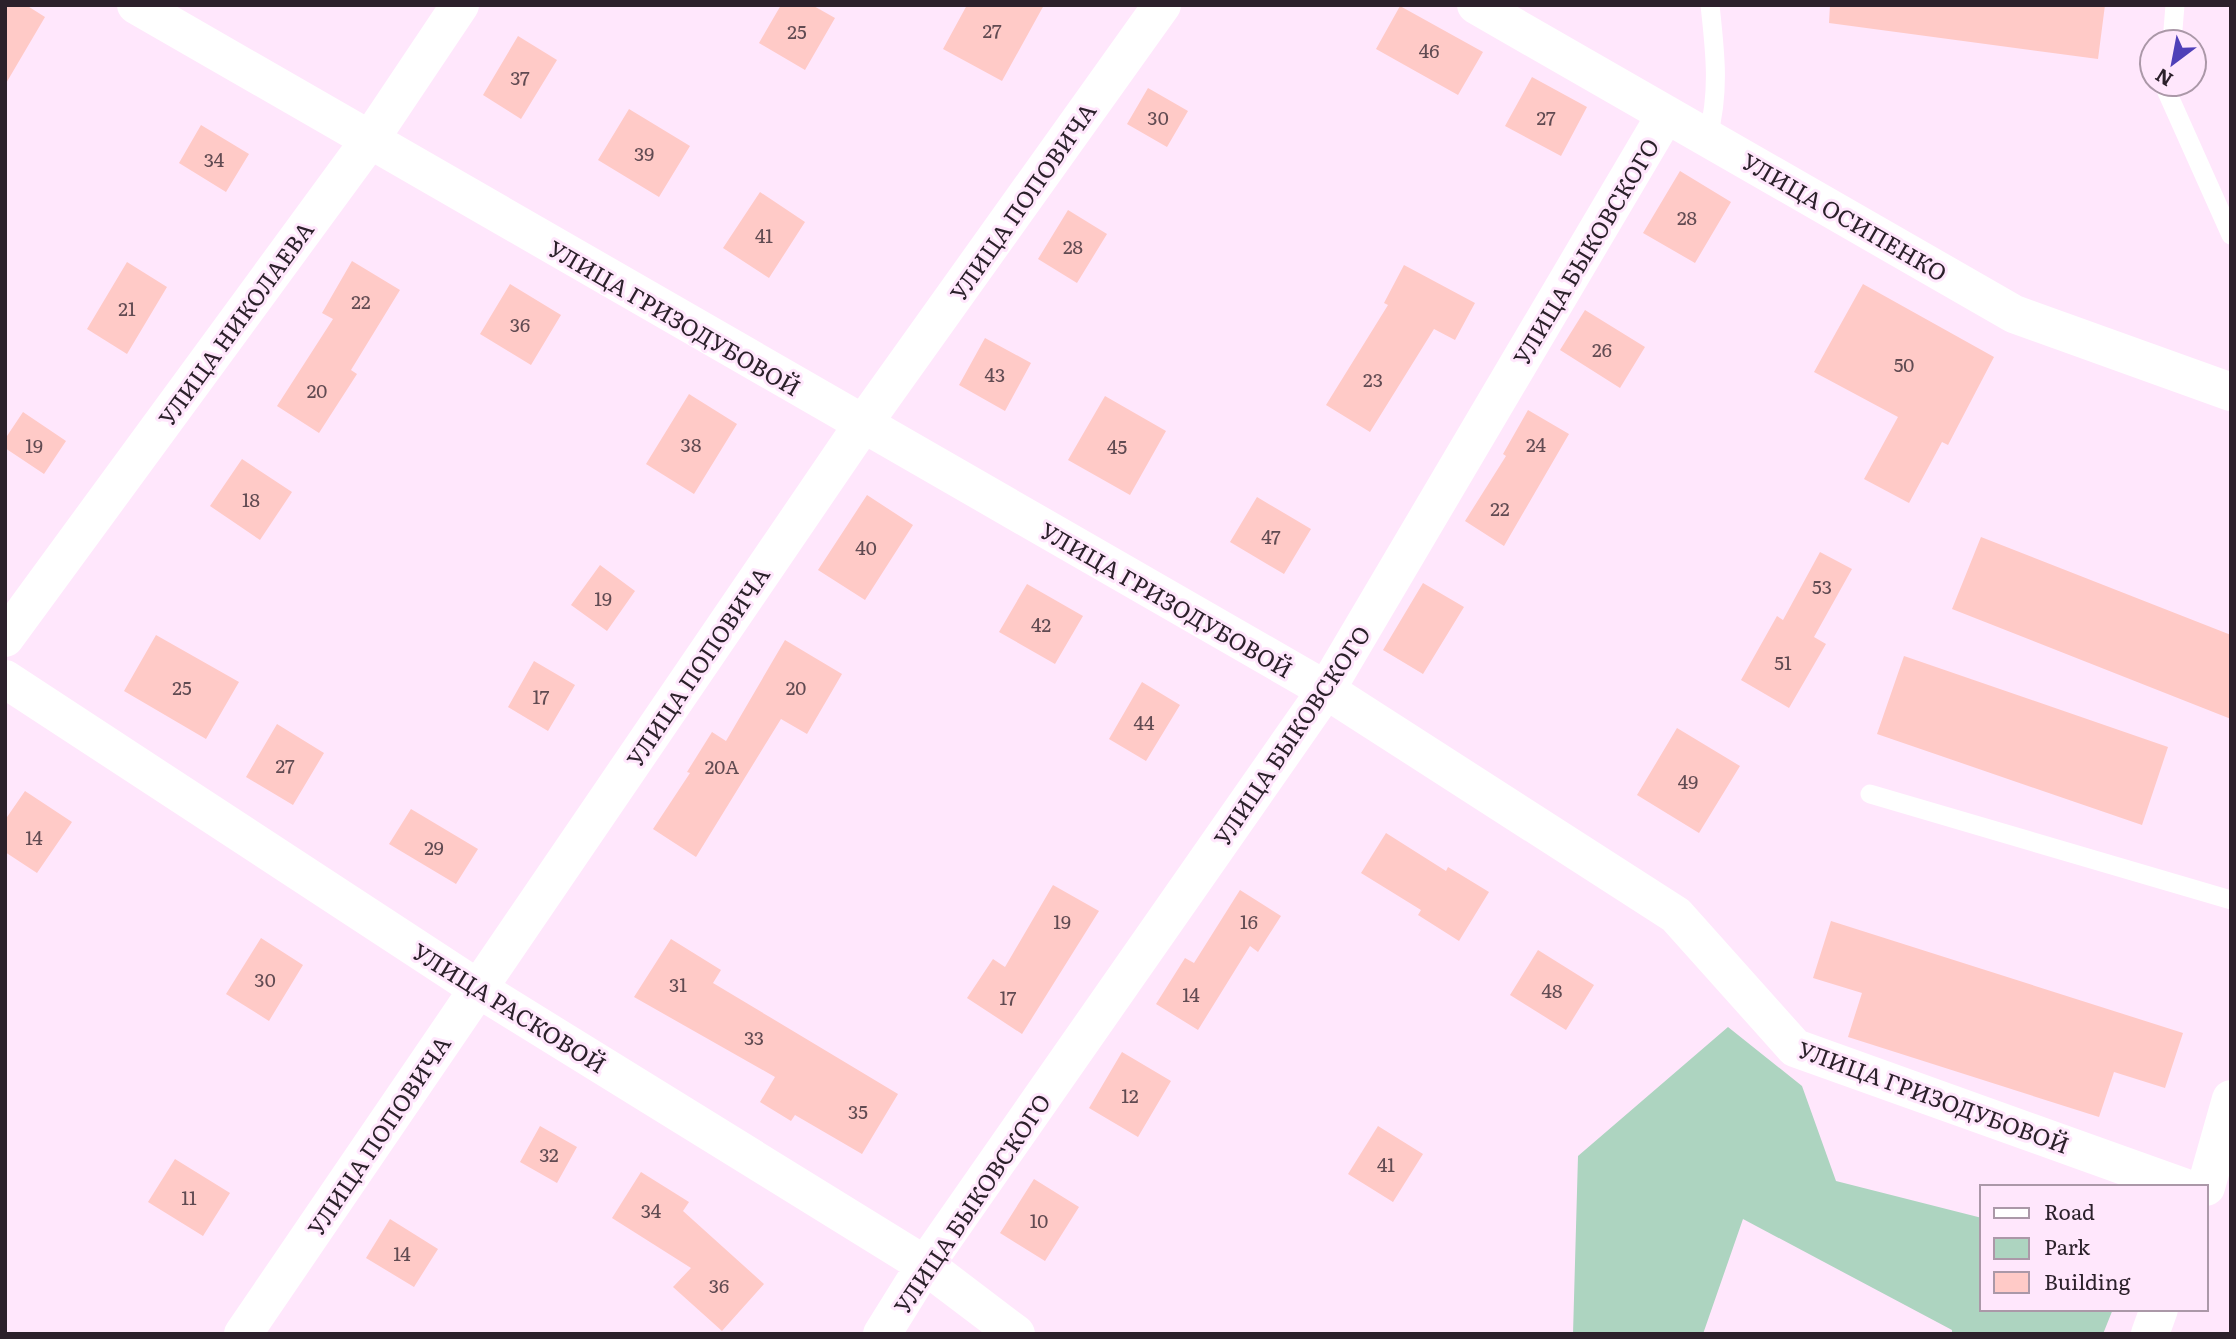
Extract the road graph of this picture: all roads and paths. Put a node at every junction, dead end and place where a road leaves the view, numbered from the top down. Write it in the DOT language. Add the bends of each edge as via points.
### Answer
graph roads {
  1 [pos="136,5"];
  2 [pos="460,5"];
  3 [pos="1161,5"];
  4 [pos="1476,5"];
  5 [pos="1710,5"];
  6 [pos="2175,5"];
  7 [pos="2173,28"];
  8 [pos="2170,98"];
  9 [pos="1666,114"];
  10 [pos="1708,136"];
  11 [pos="369,141"];
  12 [pos="2231,235"];
  13 [pos="2231,392"];
  14 [pos="863,425"];
  15 [pos="5,638"];
  16 [pos="5,679"];
  17 [pos="1326,690"];
  18 [pos="1870,794"];
  19 [pos="2231,900"];
  20 [pos="477,988"];
  21 [pos="2231,1099"];
  22 [pos="2177,1185"];
  23 [pos="2207,1185"];
  24 [pos="925,1265"];
  25 [pos="2158,1311"];
  26 [pos="243,1334"];
  27 [pos="882,1334"];
  28 [pos="1016,1334"];
  29 [pos="2150,1334"];
  1 -- 11 [label="street, УЛИЦА ГРИЗОДУБОВОЙ"];
  2 -- 11 [label="street, УЛИЦА НИКОЛАЕВА"];
  3 -- 14 [label="street, УЛИЦА ПОПОВИЧА"];
  4 -- 9 [label="street, УЛИЦА ОСИПЕНКО"];
  5 -- 10 [label="lane" via="1717,76"];
  6 -- 7 [label="lane"];
  8 -- 12 [label="lane"];
  9 -- 10 [label="street, УЛИЦА ОСИПЕНКО"];
  9 -- 17 [label="street, УЛИЦА БЫКОВСКОГО"];
  10 -- 13 [label="street, УЛИЦА ОСИПЕНКО" via="2014,314"];
  11 -- 14 [label="street, УЛИЦА ГРИЗОДУБОВОЙ"];
  11 -- 15 [label="street, УЛИЦА НИКОЛАЕВА"];
  14 -- 17 [label="street, УЛИЦА ГРИЗОДУБОВОЙ"];
  14 -- 20 [label="street, УЛИЦА ПОПОВИЧА"];
  16 -- 20 [label="street, УЛИЦА РАСКОВОЙ"];
  17 -- 22 [label="street, УЛИЦА ГРИЗОДУБОВОЙ" via="1676,915 1796,1048"];
  17 -- 24 [label="street, УЛИЦА БЫКОВСКОГО"];
  18 -- 19 [label="lane"];
  20 -- 24 [label="street, УЛИЦА РАСКОВОЙ"];
  20 -- 26 [label="street, УЛИЦА ПОПОВИЧА"];
  21 -- 23 [label="street"];
  24 -- 27 [label="street, УЛИЦА БЫКОВСКОГО"];
  24 -- 28 [label="street, УЛИЦА РАСКОВОЙ"];
  25 -- 29 [label="street"];
}
